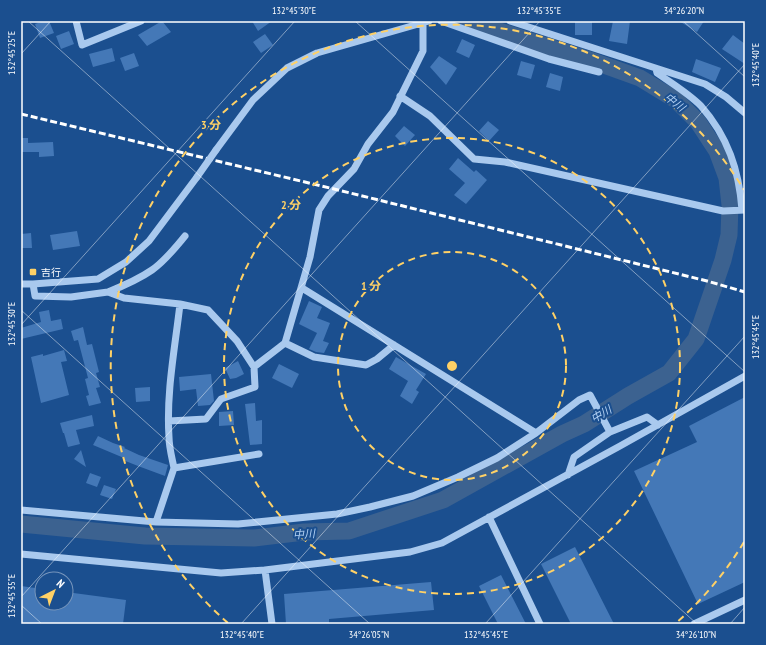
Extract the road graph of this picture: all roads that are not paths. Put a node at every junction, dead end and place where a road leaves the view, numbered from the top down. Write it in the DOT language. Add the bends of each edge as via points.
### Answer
graph roads {
  1 [pos="76,21"];
  2 [pos="141,21"];
  3 [pos="441,21"];
  4 [pos="510,21"];
  5 [pos="424,22"];
  6 [pos="656,69"];
  7 [pos="599,72"];
  8 [pos="400,96"];
  9 [pos="745,112"];
  10 [pos="742,210"];
  11 [pos="185,236"];
  12 [pos="21,284"];
  13 [pos="33,284"];
  14 [pos="302,288"];
  15 [pos="108,292"];
  16 [pos="180,304"];
  17 [pos="285,343"];
  18 [pos="394,346"];
  19 [pos="254,367"];
  20 [pos="745,376"];
  21 [pos="169,421"];
  22 [pos="658,425"];
  23 [pos="610,429"];
  24 [pos="536,433"];
  25 [pos="259,454"];
  26 [pos="174,468"];
  27 [pos="568,475"];
  28 [pos="21,510"];
  29 [pos="488,517"];
  30 [pos="156,522"];
  31 [pos="21,554"];
  32 [pos="265,570"];
  33 [pos="745,600"];
  34 [pos="272,624"];
  35 [pos="540,624"];
  36 [pos="694,624"];
  1 -- 2 [label="street" via="82,45"];
  3 -- 7 [label="street" via="549,59"];
  4 -- 6 [label="street"];
  5 -- 8 [label="street" via="423,51"];
  5 -- 13 [label="street, bridge" via="317,53 287,68 253,100 149,241 126,262 98,279"];
  6 -- 9 [label="street" via="705,84"];
  6 -- 10 [label="street" via="700,106 724,140 732,156 740,186"];
  8 -- 10 [label="street" via="430,116 474,159 505,162 726,211"];
  8 -- 14 [label="street" via="393,112 368,144 354,169 328,196 319,210"];
  11 -- 15 [label="street" via="153,269"];
  12 -- 13 [label="street"];
  13 -- 15 [label="street" via="35,296 71,297"];
  14 -- 17 [label="street"];
  14 -- 18 [label="street"];
  15 -- 16 [label="street" via="124,298"];
  16 -- 19 [label="street" via="208,310 237,341"];
  16 -- 21 [label="street" via="171,378"];
  17 -- 18 [label="street" via="314,357 366,365"];
  17 -- 19 [label="street"];
  18 -- 24 [label="street"];
  19 -- 21 [label="street" via="255,387 221,399 206,419"];
  20 -- 22 [label="street"];
  21 -- 26 [label="street"];
  22 -- 23 [label="street" via="647,417"];
  22 -- 27 [label="street"];
  23 -- 24 [label="street" via="590,394"];
  23 -- 27 [label="street" via="574,457"];
  24 -- 30 [label="street" via="497,458 458,477 413,496 370,507 337,514 238,524"];
  25 -- 26 [label="street"];
  26 -- 30 [label="street"];
  27 -- 29 [label="street"];
  28 -- 30 [label="street"];
  29 -- 32 [label="street" via="442,543 410,552"];
  29 -- 35 [label="street"];
  31 -- 32 [label="street" via="221,573"];
  32 -- 34 [label="street"];
  33 -- 36 [label="street"];
}
